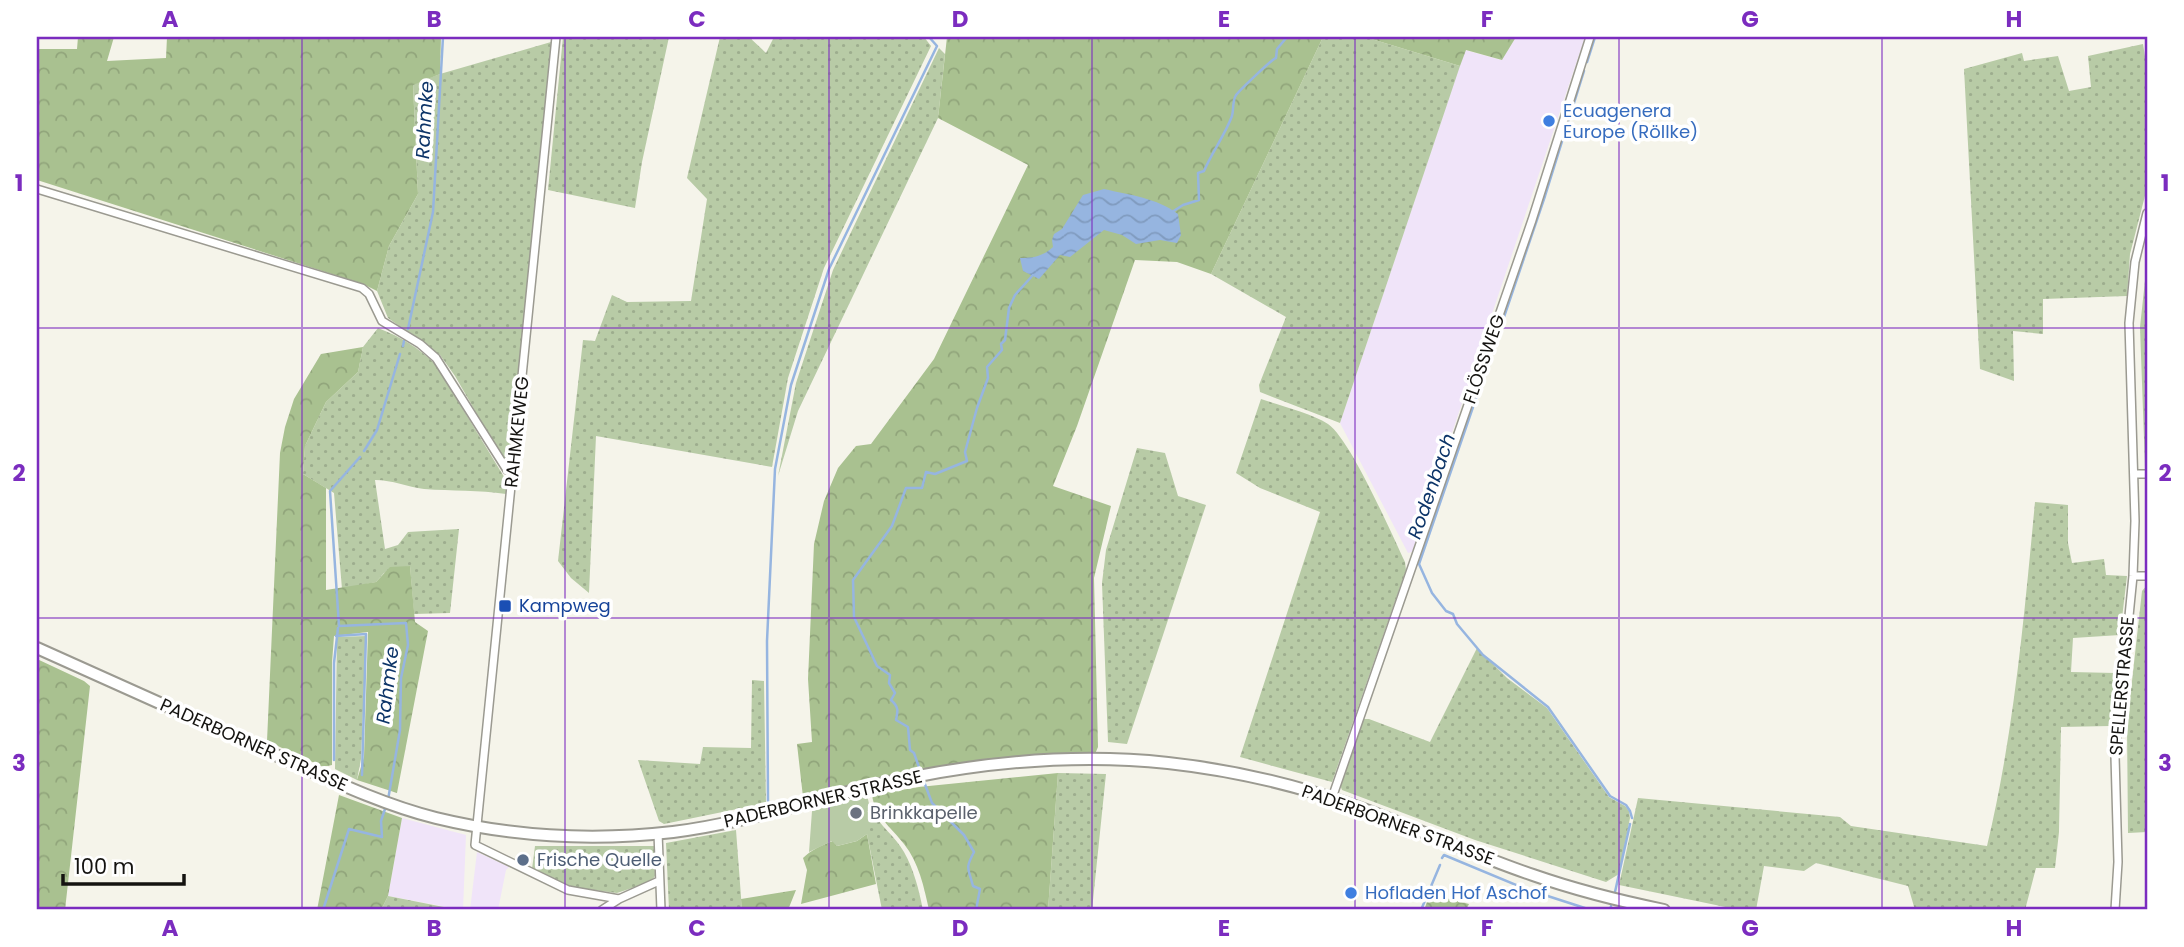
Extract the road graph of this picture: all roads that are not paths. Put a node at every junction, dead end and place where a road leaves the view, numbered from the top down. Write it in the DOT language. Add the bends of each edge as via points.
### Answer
graph roads {
  1 [pos="556,37"];
  2 [pos="1590,37"];
  3 [pos="37,189"];
  4 [pos="2147,213"];
  5 [pos="513,472"];
  6 [pos="2134,474"];
  7 [pos="2147,474"];
  8 [pos="2133,576"];
  9 [pos="2147,576"];
  10 [pos="37,648"];
  11 [pos="1332,798"];
  12 [pos="477,826"];
  13 [pos="658,833"];
  14 [pos="659,881"];
  15 [pos="619,899"];
  16 [pos="602,910"];
  17 [pos="661,910"];
  18 [pos="1664,910"];
  19 [pos="2115,910"];
  1 -- 5 [label="street, RAHMKEWEG"];
  2 -- 11 [label="street, FLÖSSWEG" via="1532,220"];
  3 -- 5 [label="street" via="362,288 382,321 436,358 507,470"];
  4 -- 6 [label="street, SPELLERSTRASSE" via="2135,262 2129,323"];
  5 -- 12 [label="street, RAHMKEWEG"];
  6 -- 7 [label="street"];
  6 -- 8 [label="street, SPELLERSTRASSE"];
  8 -- 9 [label="street"];
  8 -- 19 [label="street, SPELLERSTRASSE" via="2115,756 2119,862"];
  10 -- 12 [label="main road, PADERBORNER STRASSE" via="329,779 433,817"];
  11 -- 13 [label="main road, PADERBORNER STRASSE" via="1224,771 1167,763 1046,761 926,774 753,816"];
  11 -- 18 [label="main road, PADERBORNER STRASSE" via="1530,874"];
  12 -- 13 [label="main road, PADERBORNER STRASSE" via="560,836"];
  12 -- 15 [label="street" via="475,845 568,890"];
  13 -- 14 [label="street"];
  14 -- 15 [label="street"];
  14 -- 17 [label="street"];
  15 -- 16 [label="street"];
}
